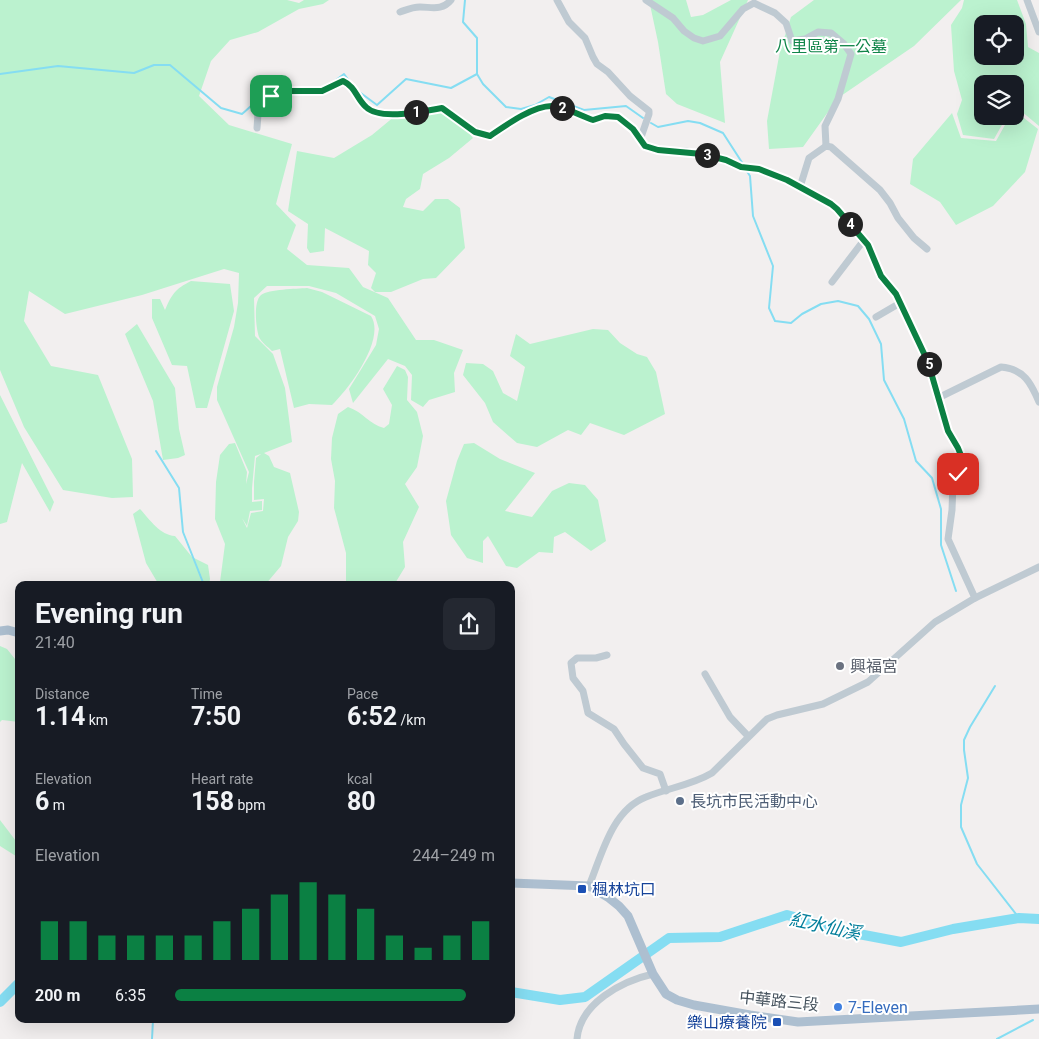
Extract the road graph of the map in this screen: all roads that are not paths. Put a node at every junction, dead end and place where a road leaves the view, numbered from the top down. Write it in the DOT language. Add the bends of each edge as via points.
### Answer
graph roads {
  1 [pos="451,0"];
  2 [pos="646,0"];
  3 [pos="1027,0"];
  4 [pos="559,1"];
  5 [pos="400,12"];
  6 [pos="1039,32"];
  7 [pos="257,128"];
  8 [pos="640,140"];
  9 [pos="826,146"];
  10 [pos="800,187"];
  11 [pos="864,240"];
  12 [pos="926,249"];
  13 [pos="832,282"];
  14 [pos="900,303"];
  15 [pos="876,317"];
  16 [pos="938,398"];
  17 [pos="1039,402"];
  18 [pos="1039,567"];
  19 [pos="975,598"];
  20 [pos="0,631"];
  21 [pos="15,632"];
  22 [pos="607,656"];
  23 [pos="705,674"];
  24 [pos="748,736"];
  25 [pos="666,791"];
  26 [pos="515,883"];
  27 [pos="589,886"];
  28 [pos="652,972"];
  29 [pos="1039,1009"];
  30 [pos="577,1039"];
  1 -- 5 [label="street" via="432,9 410,8"];
  2 -- 9 [label="street" via="673,18 684,31 703,41 720,36 743,9 754,3 775,13 786,23 792,41 806,39 818,32 831,33 851,54 838,99 825,126"];
  3 -- 6 [label="street"];
  4 -- 8 [label="street" via="569,22 586,38 597,64 649,111"];
  7 -- 8 [label="street" via="258,114 271,96 287,91 322,91 343,81 350,84 366,108 381,114 442,108 475,132 490,136 540,108 552,106 593,120 605,116 618,117 633,129"];
  8 -- 10 [label="street" via="645,146 658,150 702,154 759,169"];
  9 -- 10 [label="street" via="809,158"];
  9 -- 12 [label="street" via="880,190 898,218"];
  10 -- 11 [label="street" via="831,204"];
  11 -- 13 [label="street"];
  11 -- 14 [label="street" via="881,276"];
  14 -- 15 [label="street"];
  14 -- 16 [label="street" via="928,362"];
  16 -- 17 [label="street" via="1001,367 1012,368 1023,375 1032,385"];
  16 -- 19 [label="street" via="963,466 953,483 948,540"];
  18 -- 19 [label="street"];
  19 -- 24 [label="street" via="935,622 868,682 823,704 767,719"];
  20 -- 21 [label="main road"];
  22 -- 25 [label="street" via="577,658 571,663 573,678 583,691 588,713 614,728 643,768 660,774"];
  23 -- 24 [label="street" via="730,717"];
  24 -- 25 [label="street" via="712,773 701,780"];
  25 -- 27 [label="street" via="634,802 623,812 608,837"];
  26 -- 27 [label="main road"];
  27 -- 28 [label="main road, 中華路三段" via="628,916"];
  28 -- 29 [label="main road, 中華路三段" via="666,994 677,1000 798,1022"];
  28 -- 30 [label="street" via="635,978 600,999 589,1010 577,1031"];
}
